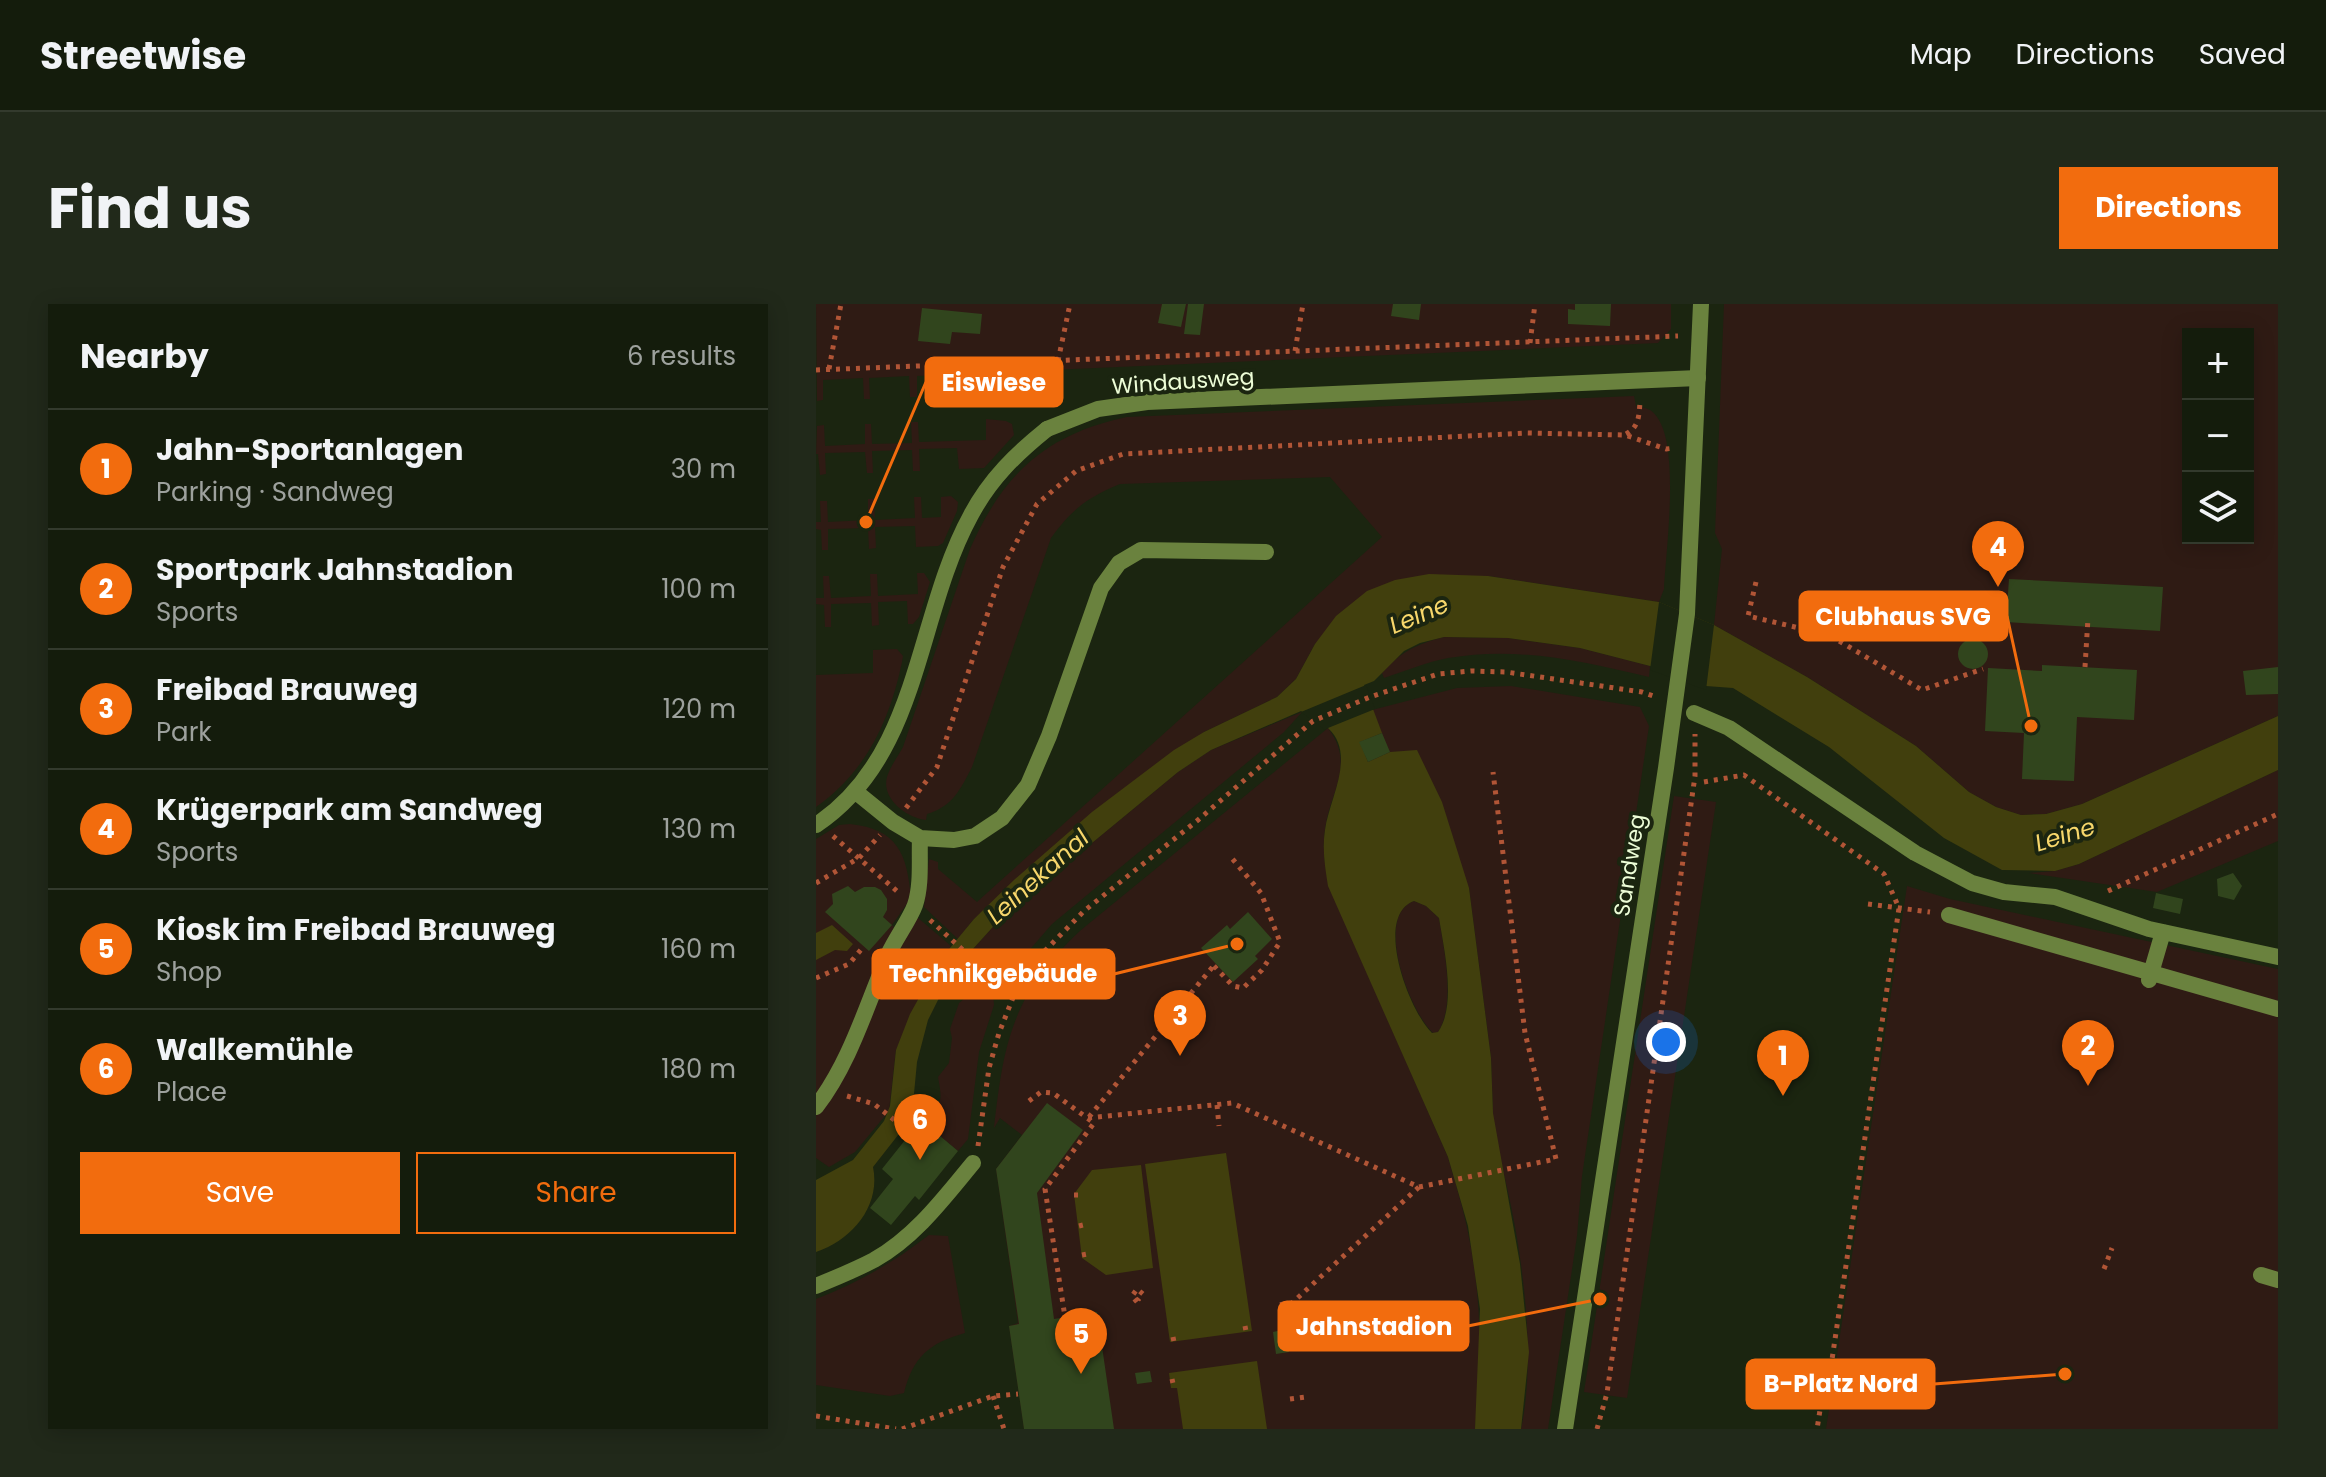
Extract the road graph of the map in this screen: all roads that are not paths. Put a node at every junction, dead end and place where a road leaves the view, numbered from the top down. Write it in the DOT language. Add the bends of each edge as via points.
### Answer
graph roads {
  1 [pos="1701,312"];
  2 [pos="1698,378"];
  3 [pos="1266,552"];
  4 [pos="1694,713"];
  5 [pos="856,792"];
  6 [pos="817,824"];
  7 [pos="920,838"];
  8 [pos="1949,915"];
  9 [pos="2163,932"];
  10 [pos="2278,957"];
  11 [pos="2150,975"];
  12 [pos="2278,1009"];
  13 [pos="816,1107"];
  14 [pos="973,1163"];
  15 [pos="2261,1275"];
  16 [pos="2278,1280"];
  17 [pos="816,1286"];
  18 [pos="1565,1429"];
  1 -- 2 [label="street, Sandweg"];
  2 -- 5 [label="street, Windausweg" via="1137,403 1098,409 1047,429 1007,463 971,514 886,749"];
  2 -- 18 [label="street, Sandweg" via="1687,614 1676,704"];
  3 -- 7 [label="street" via="1141,550 1119,563 1101,588 1028,785 1002,818 975,836"];
  4 -- 9 [label="street" via="1729,728 1881,832 1960,877 2004,892 2055,897"];
  5 -- 6 [label="street, Windausweg"];
  5 -- 7 [label="street"];
  7 -- 13 [label="street" via="915,906 898,932 847,1059"];
  8 -- 11 [label="street"];
  9 -- 10 [label="street"];
  9 -- 11 [label="street"];
  11 -- 12 [label="street"];
  14 -- 17 [label="street" via="911,1232 876,1258"];
  15 -- 16 [label="street"];
}
